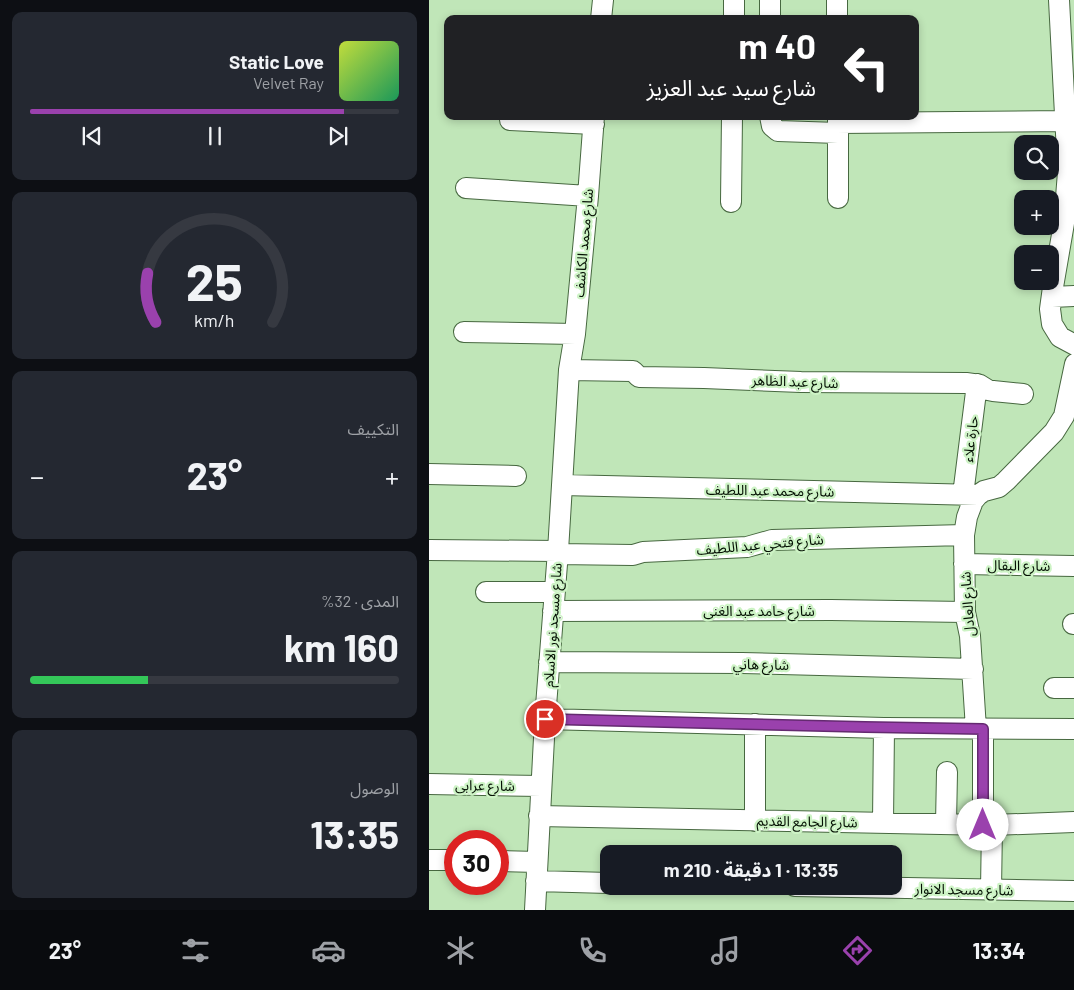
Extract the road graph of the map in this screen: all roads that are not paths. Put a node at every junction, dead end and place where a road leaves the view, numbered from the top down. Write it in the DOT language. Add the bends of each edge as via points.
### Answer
graph roads {
  1 [pos="603,0"];
  2 [pos="734,0"];
  3 [pos="771,0"];
  4 [pos="837,0"];
  5 [pos="1059,0"];
  6 [pos="601,15"];
  7 [pos="733,15"];
  8 [pos="770,15"];
  9 [pos="837,15"];
  10 [pos="1068,64"];
  11 [pos="1068,111"];
  12 [pos="919,119"];
  13 [pos="510,120"];
  14 [pos="594,120"];
  15 [pos="732,120"];
  16 [pos="770,120"];
  17 [pos="909,120"];
  18 [pos="838,124"];
  19 [pos="1071,172"];
  20 [pos="466,188"];
  21 [pos="588,196"];
  22 [pos="838,198"];
  23 [pos="731,202"];
  24 [pos="1069,223"];
  25 [pos="1074,296"];
  26 [pos="1051,297"];
  27 [pos="464,332"];
  28 [pos="575,334"];
  29 [pos="1074,345"];
  30 [pos="1074,364"];
  31 [pos="569,370"];
  32 [pos="977,384"];
  33 [pos="1023,394"];
  34 [pos="429,474"];
  35 [pos="516,476"];
  36 [pos="562,485"];
  37 [pos="977,493"];
  38 [pos="964,535"];
  39 [pos="429,550"];
  40 [pos="558,552"];
  41 [pos="964,564"];
  42 [pos="1074,566"];
  43 [pos="486,592"];
  44 [pos="554,602"];
  45 [pos="965,612"];
  46 [pos="549,662"];
  47 [pos="973,669"];
  48 [pos="1054,688"];
  49 [pos="1074,688"];
  50 [pos="545,719"];
  51 [pos="755,724"];
  52 [pos="884,728"];
  53 [pos="980,729"];
  54 [pos="1074,729"];
  55 [pos="947,772"];
  56 [pos="429,784"];
  57 [pos="541,786"];
  58 [pos="539,816"];
  59 [pos="755,821"];
  60 [pos="883,822"];
  61 [pos="1074,822"];
  62 [pos="946,824"];
  63 [pos="988,825"];
  64 [pos="429,860"];
  65 [pos="444,860"];
  66 [pos="509,864"];
  67 [pos="536,872"];
  68 [pos="600,882"];
  69 [pos="902,888"];
  70 [pos="991,890"];
  71 [pos="1074,891"];
  72 [pos="535,910"];
  1 -- 6 [label="street"];
  2 -- 7 [label="street"];
  3 -- 8 [label="street"];
  4 -- 9 [label="street"];
  5 -- 10 [label="street"];
  10 -- 11 [label="street"];
  11 -- 12 [label="street"];
  11 -- 19 [label="street"];
  13 -- 14 [label="street"];
  14 -- 21 [label="street, شارع محمد الكاشف"];
  15 -- 23 [label="street"];
  16 -- 18 [label="street" via="778,132"];
  17 -- 18 [label="street"];
  18 -- 22 [label="street"];
  19 -- 24 [label="street"];
  20 -- 21 [label="street"];
  21 -- 28 [label="street, شارع محمد الكاشف"];
  24 -- 26 [label="street"];
  25 -- 26 [label="street"];
  26 -- 29 [label="street" via="1052,324 1060,337"];
  27 -- 28 [label="street"];
  28 -- 31 [label="street, شارع محمد الكاشف"];
  30 -- 37 [label="street" via="1063,416 1054,432 1006,481"];
  31 -- 32 [label="street, شارع عبد الظاهر" via="633,371 639,377"];
  31 -- 36 [label="street, شارع مسجد نور الاسلام"];
  32 -- 33 [label="street, شارع عبد الظاهر" via="988,390"];
  32 -- 37 [label="street, حارة علاء"];
  34 -- 35 [label="street"];
  36 -- 37 [label="street, شارع محمد عبد اللطيف"];
  36 -- 40 [label="street, شارع مسجد نور الاسلام"];
  37 -- 38 [label="street, شارع العادل"];
  38 -- 40 [label="street, شارع فتحي عبد اللطيف" via="772,540 747,547 643,552 633,556"];
  38 -- 41 [label="street, شارع العادل"];
  39 -- 40 [label="street, شارع فتحي عبد اللطيف"];
  40 -- 44 [label="street, شارع مسجد نور الاسلام"];
  41 -- 42 [label="street, شارع البقال"];
  41 -- 45 [label="street, شارع العادل"];
  43 -- 44 [label="street, شارع حامد عبد الغنى"];
  44 -- 45 [label="street, شارع حامد عبد الغنى"];
  44 -- 46 [label="street, شارع مسجد نور الاسلام"];
  45 -- 47 [label="street, شارع العادل"];
  46 -- 47 [label="street, شارع هاني"];
  46 -- 50 [label="street, شارع مسجد نور الاسلام"];
  47 -- 53 [label="street, شارع العادل"];
  48 -- 49 [label="street"];
  50 -- 51 [label="street"];
  50 -- 57 [label="street, شارع مسجد نور الاسلام"];
  51 -- 52 [label="street"];
  51 -- 59 [label="street"];
  52 -- 53 [label="street"];
  52 -- 60 [label="street"];
  53 -- 54 [label="street"];
  53 -- 63 [label="street, شارع العادل"];
  55 -- 62 [label="street"];
  56 -- 57 [label="street, شارع عرابى"];
  57 -- 58 [label="street, شارع مسجد نور الاسلام"];
  58 -- 59 [label="street, شارع الجامع القديم"];
  58 -- 67 [label="street, شارع مسجد نور الاسلام"];
  59 -- 60 [label="street, شارع الجامع القديم"];
  60 -- 62 [label="street, شارع الجامع القديم"];
  61 -- 63 [label="street, شارع الجامع القديم"];
  62 -- 63 [label="street, شارع الجامع القديم"];
  63 -- 70 [label="street, شارع العادل"];
  64 -- 65 [label="street"];
  66 -- 67 [label="street"];
  67 -- 68 [label="street"];
  67 -- 72 [label="street, شارع مسجد نور الاسلام"];
  69 -- 70 [label="street, شارع مسجد الانوار"];
  70 -- 71 [label="street, شارع مسجد الانوار"];
}
